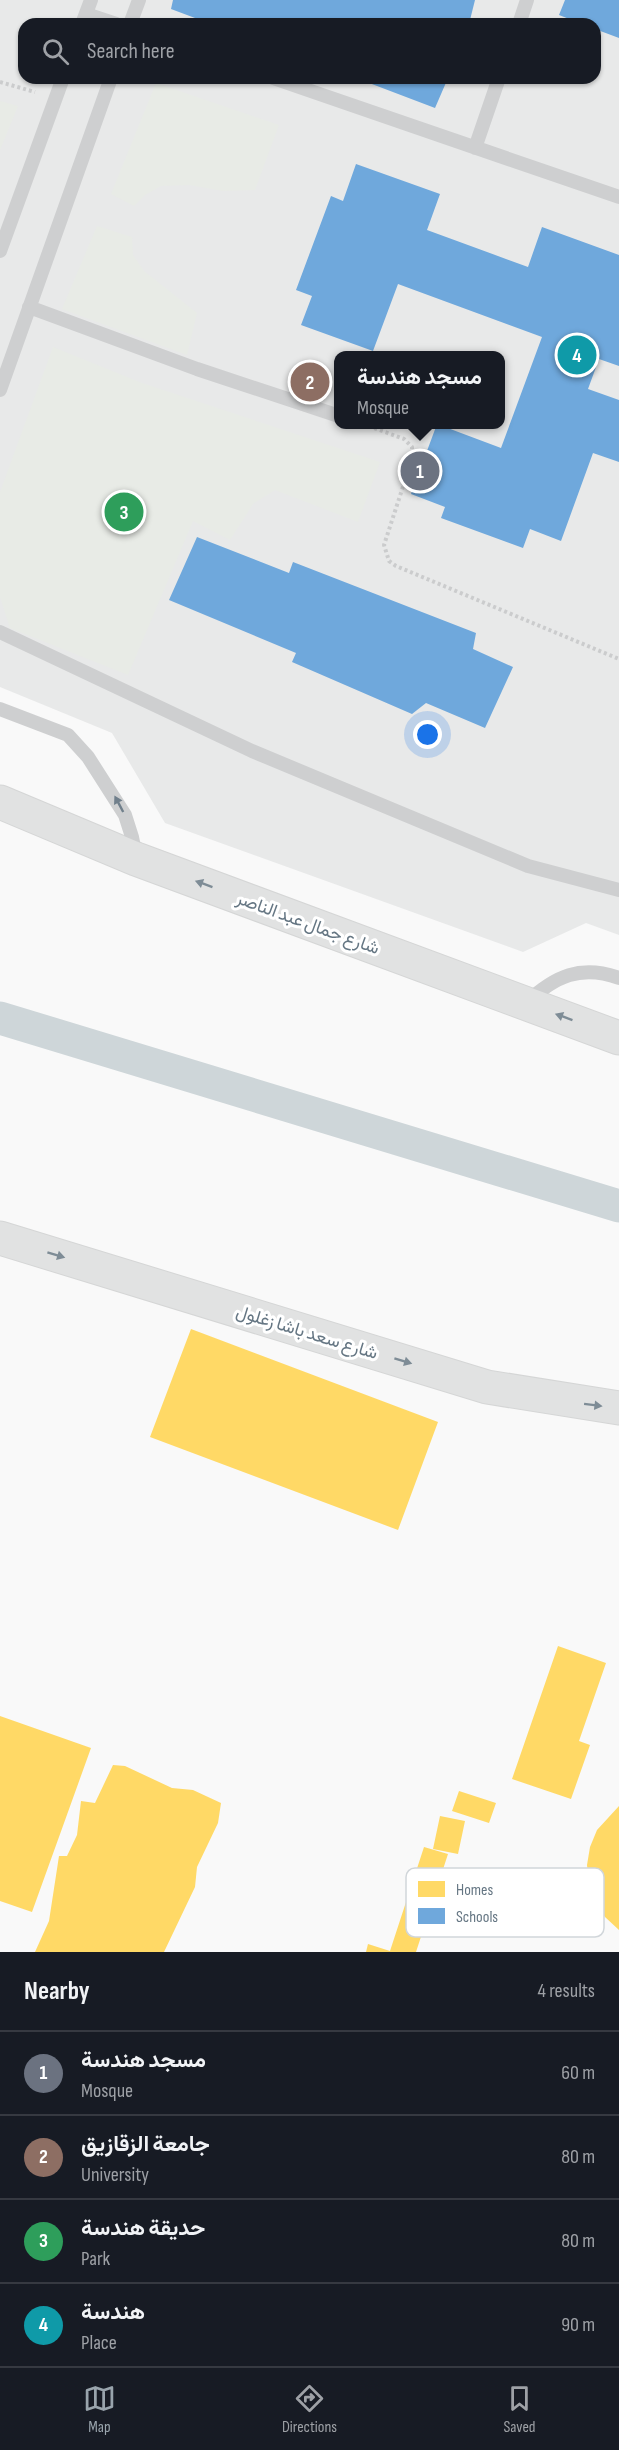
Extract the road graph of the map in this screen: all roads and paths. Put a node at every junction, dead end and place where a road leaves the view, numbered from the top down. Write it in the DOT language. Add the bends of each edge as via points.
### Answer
graph roads {
  1 [pos="91,0"];
  2 [pos="139,0"];
  3 [pos="527,0"];
  4 [pos="84,18"];
  5 [pos="132,18"];
  6 [pos="521,18"];
  7 [pos="0,82"];
  8 [pos="61,84"];
  9 [pos="109,84"];
  10 [pos="290,84"];
  11 [pos="497,84"];
  12 [pos="35,93"];
  13 [pos="475,148"];
  14 [pos="619,197"];
  15 [pos="0,251"];
  16 [pos="29,307"];
  17 [pos="0,390"];
  18 [pos="334,414"];
  19 [pos="377,429"];
  20 [pos="0,632"];
  21 [pos="619,659"];
  22 [pos="0,709"];
  23 [pos="0,802"];
  24 [pos="41,819"];
  25 [pos="0,826"];
  26 [pos="136,859"];
  27 [pos="619,890"];
  28 [pos="619,978"];
  29 [pos="525,1003"];
  30 [pos="619,1038"];
  31 [pos="0,1238"];
  32 [pos="619,1408"];
  1 -- 4 [label="lane"];
  2 -- 5 [label="lane"];
  3 -- 6 [label="lane"];
  7 -- 12 [label="path"];
  8 -- 15 [label="lane"];
  9 -- 16 [label="lane"];
  10 -- 13 [label="lane"];
  11 -- 13 [label="lane"];
  13 -- 14 [label="lane"];
  16 -- 17 [label="lane"];
  16 -- 18 [label="lane"];
  19 -- 21 [label="path" via="404,439 412,447 412,459 384,545 389,561"];
  20 -- 27 [label="lane" via="274,760 528,866"];
  26 -- 22 [label="lane, one-way" via="125,815 88,757 68,735"];
  23 -- 24 [label="highway, شارع جمال عبد الناصر"];
  24 -- 25 [label="highway"];
  24 -- 26 [label="highway, شارع جمال عبد الناصر"];
  29 -- 26 [label="highway, شارع جمال عبد الناصر, one-way"];
  28 -- 29 [label="lane" via="601,971 580,972 541,989"];
  30 -- 29 [label="highway, شارع جمال عبد الناصر, one-way"];
  31 -- 32 [label="highway, شارع سعد باشا زغلول, one-way" via="487,1387"];
}
